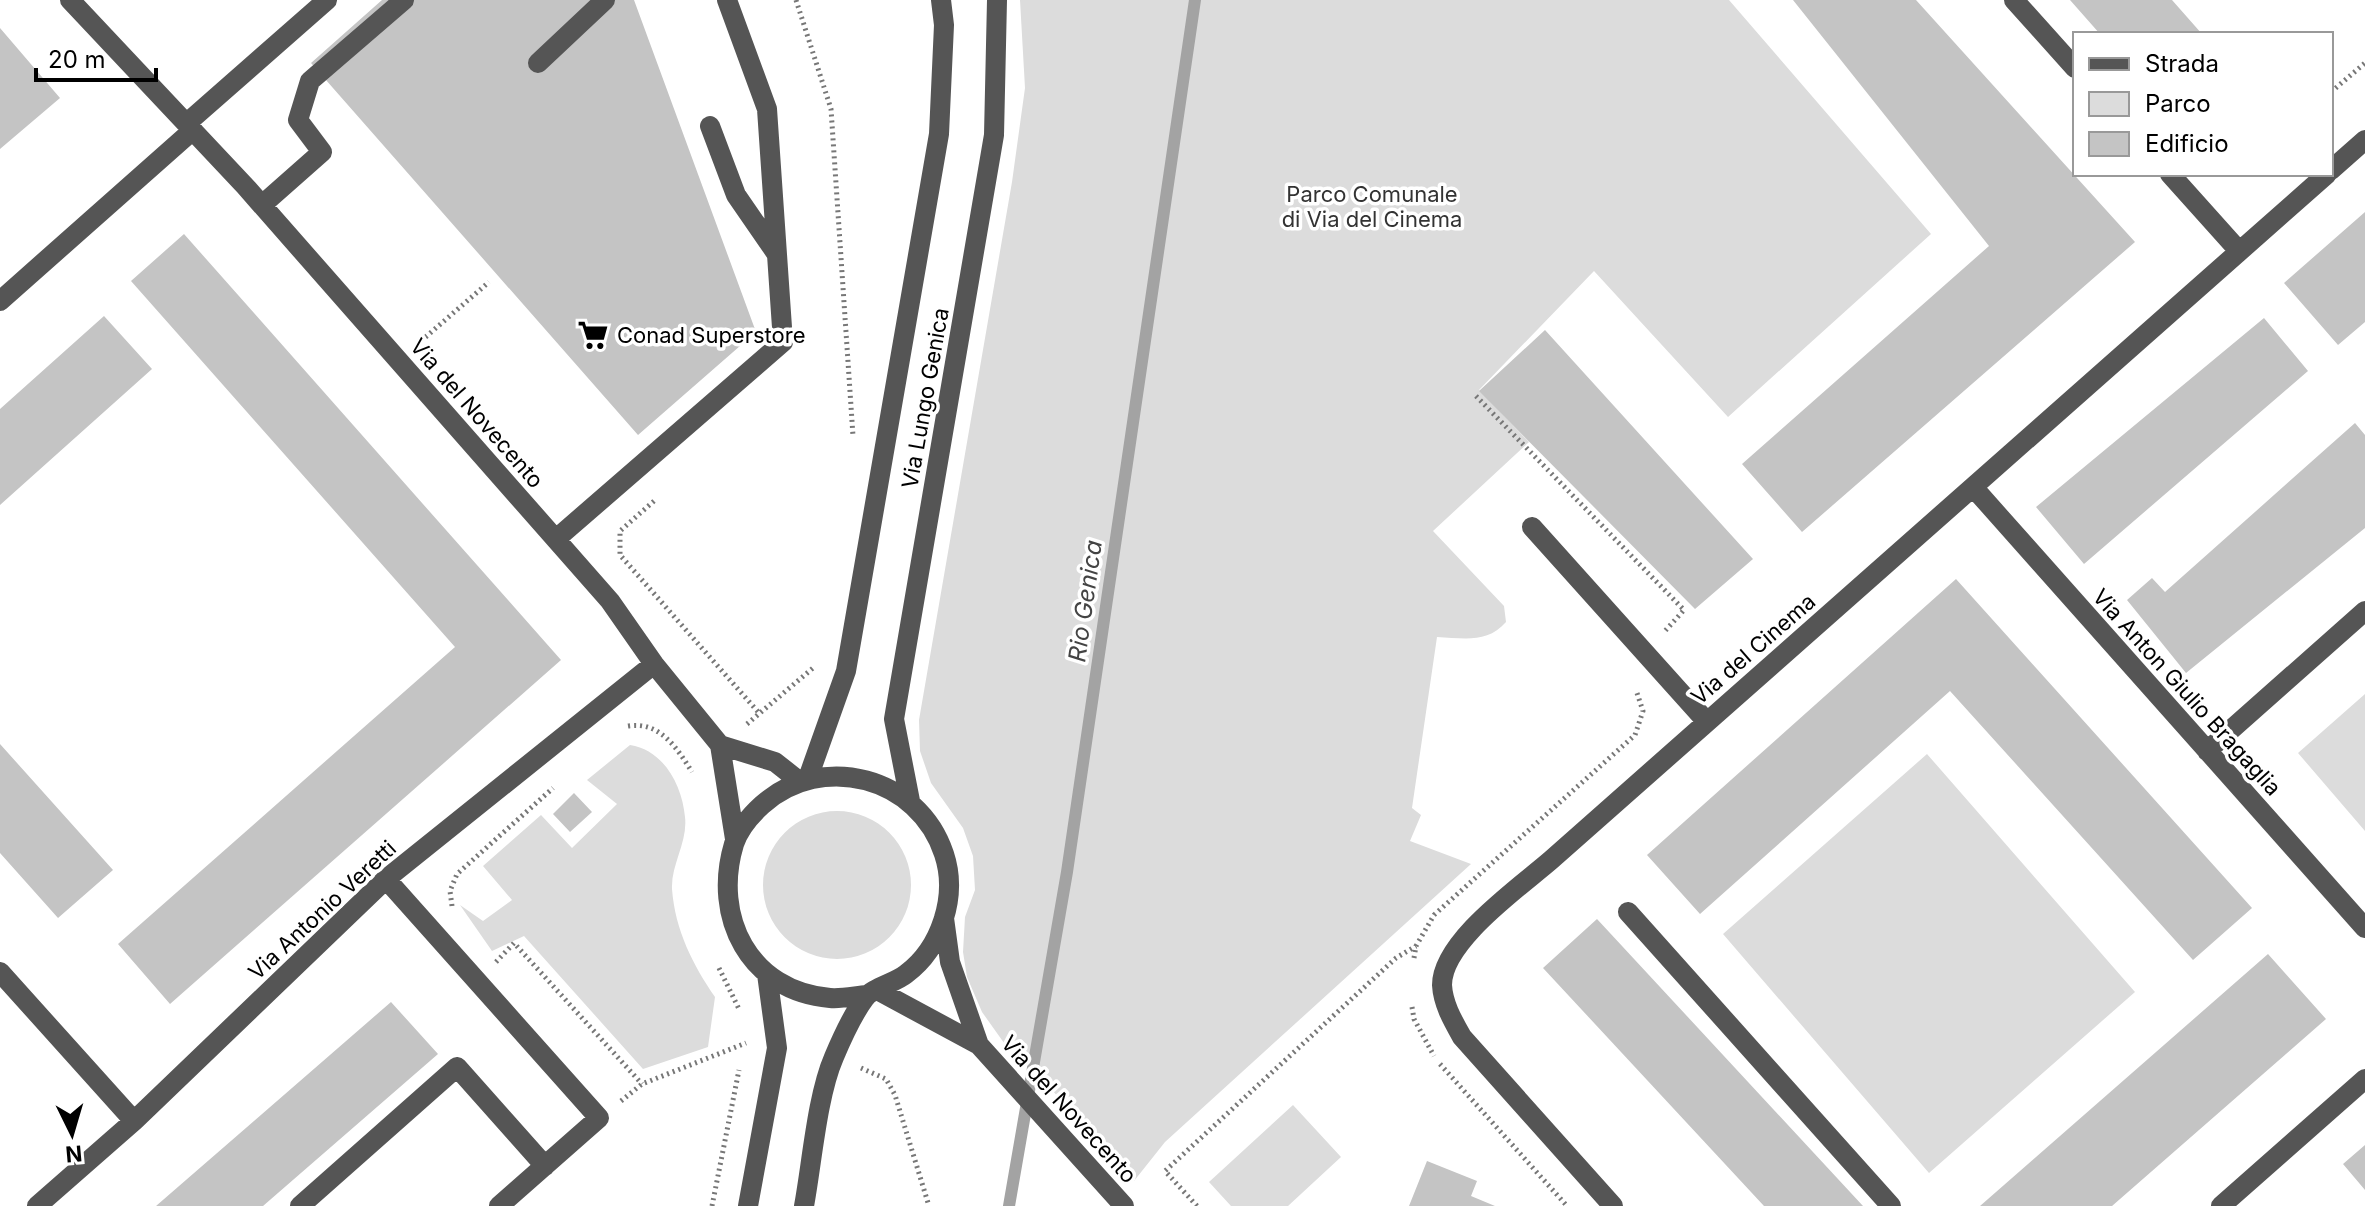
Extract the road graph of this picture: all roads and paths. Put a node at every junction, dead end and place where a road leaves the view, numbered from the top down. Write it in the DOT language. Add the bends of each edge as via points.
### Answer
graph roads {
  1 [pos="70,0"];
  2 [pos="327,0"];
  3 [pos="404,0"];
  4 [pos="605,0"];
  5 [pos="727,0"];
  6 [pos="796,0"];
  7 [pos="941,0"];
  8 [pos="997,0"];
  9 [pos="2014,0"];
  10 [pos="538,63"];
  11 [pos="2365,63"];
  12 [pos="2073,66"];
  13 [pos="2333,90"];
  14 [pos="190,126"];
  15 [pos="710,126"];
  16 [pos="2365,140"];
  17 [pos="2333,168"];
  18 [pos="2172,176"];
  19 [pos="2324,176"];
  20 [pos="262,205"];
  21 [pos="2239,251"];
  22 [pos="777,254"];
  23 [pos="489,282"];
  24 [pos="0,301"];
  25 [pos="399,360"];
  26 [pos="1476,396"];
  27 [pos="854,443"];
  28 [pos="1973,487"];
  29 [pos="654,501"];
  30 [pos="1532,527"];
  31 [pos="556,539"];
  32 [pos="2365,611"];
  33 [pos="1662,634"];
  34 [pos="654,664"];
  35 [pos="817,664"];
  36 [pos="1707,722"];
  37 [pos="623,727"];
  38 [pos="720,745"];
  39 [pos="2207,751"];
  40 [pos="564,779"];
  41 [pos="803,780"];
  42 [pos="695,782"];
  43 [pos="910,801"];
  44 [pos="735,839"];
  45 [pos="386,879"];
  46 [pos="1628,912"];
  47 [pos="453,917"];
  48 [pos="944,918"];
  49 [pos="2365,928"];
  50 [pos="1416,946"];
  51 [pos="483,953"];
  52 [pos="712,955"];
  53 [pos="0,972"];
  54 [pos="767,974"];
  55 [pos="873,993"];
  56 [pos="743,1018"];
  57 [pos="744,1031"];
  58 [pos="746,1043"];
  59 [pos="979,1045"];
  60 [pos="777,1048"];
  61 [pos="832,1060"];
  62 [pos="2365,1079"];
  63 [pos="642,1084"];
  64 [pos="599,1118"];
  65 [pos="134,1121"];
  66 [pos="545,1166"];
  67 [pos="37,1206"];
  68 [pos="300,1206"];
  69 [pos="499,1206"];
  70 [pos="712,1206"];
  71 [pos="748,1206"];
  72 [pos="804,1206"];
  73 [pos="929,1206"];
  74 [pos="1124,1206"];
  75 [pos="1197,1206"];
  76 [pos="1613,1206"];
  77 [pos="1891,1206"];
  78 [pos="2221,1206"];
  1 -- 14 [label="street, Via del Novecento"];
  2 -- 14 [label="street"];
  3 -- 20 [label="street" via="310,81 298,120 322,152"];
  4 -- 10 [label="street"];
  5 -- 22 [label="street" via="767,109"];
  6 -- 27 [label="path" via="831,109"];
  7 -- 41 [label="street, Via Lungo Genica" via="937,150 846,671"];
  8 -- 43 [label="street, Via Lungo Genica" via="994,135 894,719"];
  9 -- 12 [label="street"];
  11 -- 13 [label="path"];
  14 -- 20 [label="street, Via del Novecento"];
  14 -- 24 [label="street"];
  15 -- 22 [label="street" via="736,195"];
  16 -- 17 [label="street, Via del Cinema"];
  18 -- 21 [label="street"];
  19 -- 21 [label="street, Via del Cinema"];
  20 -- 25 [label="street, Via del Novecento"];
  21 -- 28 [label="street, Via del Cinema"];
  22 -- 31 [label="street" via="783,342"];
  23 -- 25 [label="path"];
  25 -- 31 [label="street, Via del Novecento"];
  26 -- 33 [label="path" via="1684,610"];
  28 -- 36 [label="street, Via del Cinema"];
  28 -- 39 [label="street, Via Anton Giulio Bragaglia"];
  29 -- 35 [label="path" via="620,531 620,555 760,714"];
  30 -- 36 [label="street"];
  31 -- 34 [label="street, Via del Novecento" via="610,601"];
  32 -- 39 [label="street"];
  34 -- 38 [label="street, Via del Novecento"];
  34 -- 45 [label="street, Via Antonio Veretti"];
  36 -- 76 [label="street, Via del Cinema" via="1471,931 1449,955 1442,983 1447,1010 1462,1037"];
  37 -- 42 [label="path" via="649,725 660,733"];
  38 -- 41 [label="street" via="775,762"];
  38 -- 44 [label="street"];
  39 -- 49 [label="street, Via Anton Giulio Bragaglia"];
  40 -- 47 [label="path" via="457,874 450,891"];
  41 -- 43 [label="street, Via Lungo Genica" via="855,776"];
  41 -- 44 [label="street, Via Lungo Genica" via="751,814"];
  43 -- 48 [label="street, Via Lungo Genica" via="931,826 945,855 949,886"];
  44 -- 54 [label="street, Via Lungo Genica" via="725,875 728,912 742,946"];
  45 -- 64 [label="street"];
  45 -- 65 [label="street, Via Antonio Veretti"];
  46 -- 77 [label="street"];
  48 -- 55 [label="street, Via Lungo Genica" via="930,948 907,973"];
  48 -- 59 [label="street, Via del Novecento" via="950,962"];
  50 -- 75 [label="path" via="1396,958 1165,1171"];
  51 -- 63 [label="path" via="493,964 514,943"];
  52 -- 56 [label="path"];
  53 -- 65 [label="street"];
  54 -- 55 [label="street, Via Lungo Genica" via="809,994 832,998"];
  54 -- 60 [label="street"];
  55 -- 59 [label="street, Via del Novecento"];
  55 -- 61 [label="street, Via Lungo Genica"];
  57 -- 58 [label="path"];
  58 -- 60 [label="path"];
  58 -- 63 [label="path"];
  58 -- 70 [label="path"];
  59 -- 74 [label="street, Via del Novecento"];
  60 -- 71 [label="street"];
  61 -- 72 [label="street, Via Lungo Genica"];
  61 -- 73 [label="path" via="886,1079"];
  62 -- 78 [label="street"];
  63 -- 64 [label="path"];
  64 -- 66 [label="street"];
  65 -- 67 [label="street, Via Antonio Veretti"];
  66 -- 68 [label="street" via="457,1067"];
  66 -- 69 [label="street"];
}
